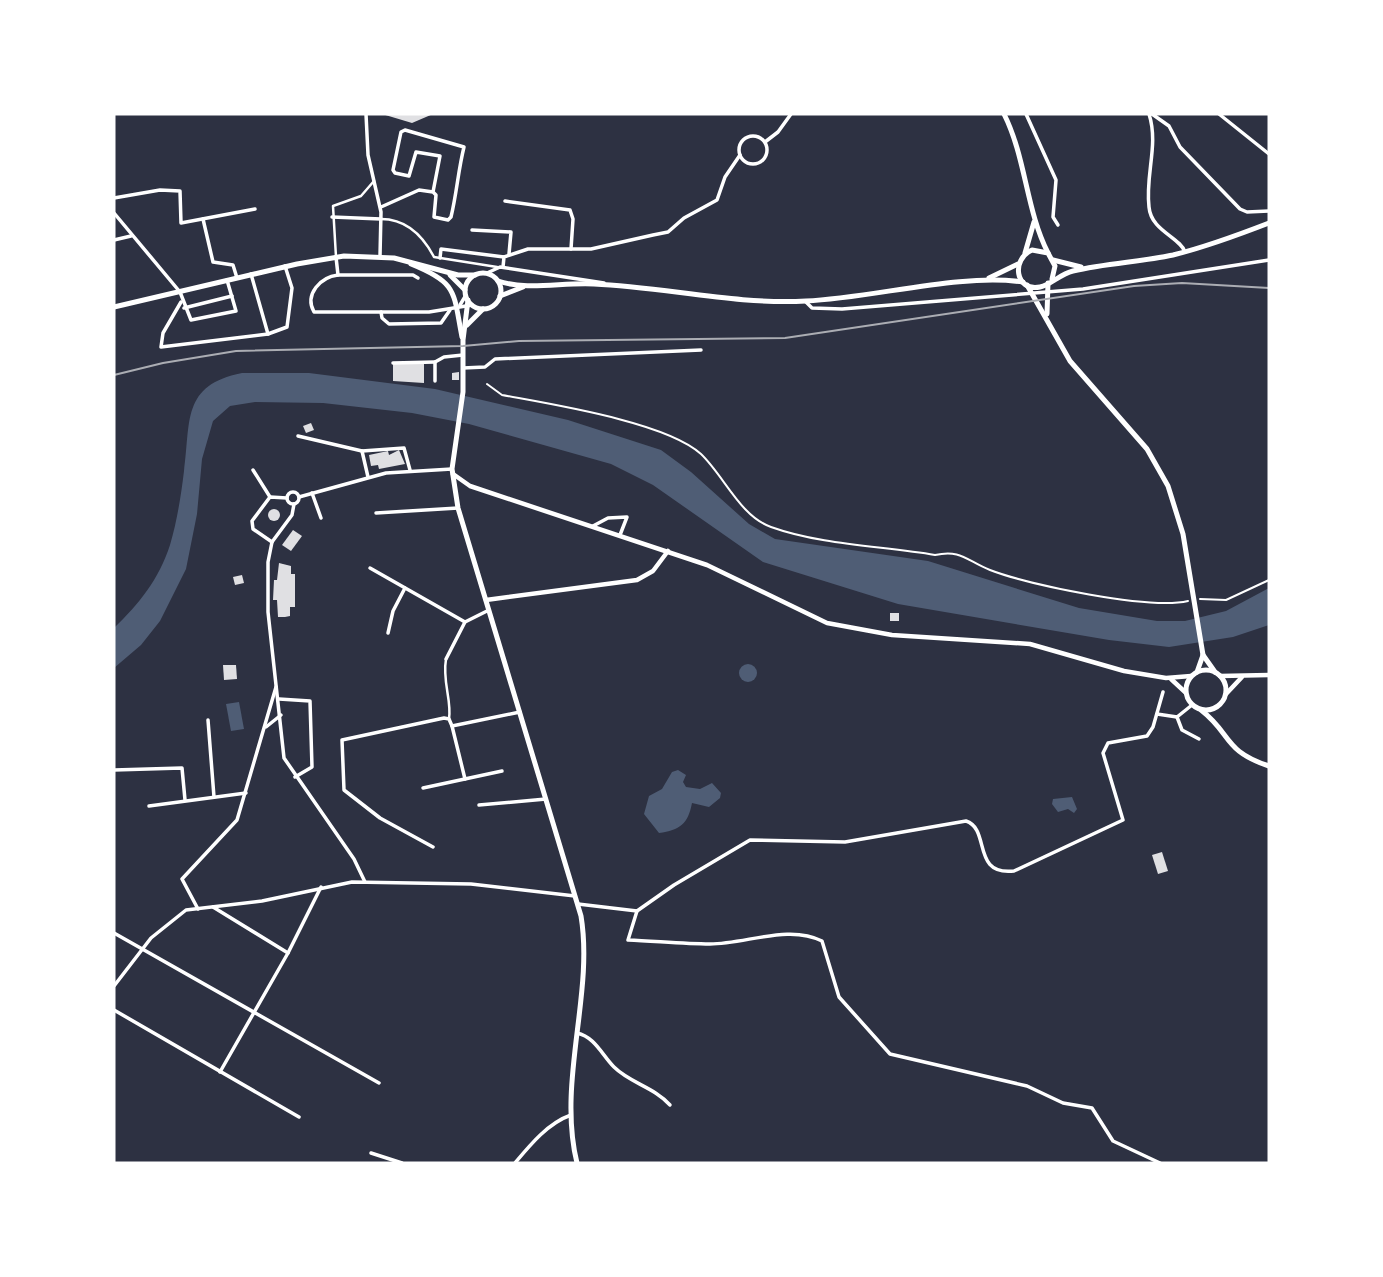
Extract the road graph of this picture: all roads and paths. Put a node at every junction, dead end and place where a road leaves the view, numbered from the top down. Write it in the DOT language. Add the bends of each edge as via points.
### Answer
graph roads {
  1 [pos="366,114"];
  2 [pos="791,114"];
  3 [pos="1004,114"];
  4 [pos="1026,114"];
  5 [pos="1150,114"];
  6 [pos="1219,114"];
  7 [pos="765,142"];
  8 [pos="1269,154"];
  9 [pos="740,155"];
  10 [pos="374,180"];
  11 [pos="433,192"];
  12 [pos="114,198"];
  13 [pos="505,201"];
  14 [pos="381,207"];
  15 [pos="255,209"];
  16 [pos="1269,211"];
  17 [pos="114,213"];
  18 [pos="332,217"];
  19 [pos="203,219"];
  20 [pos="382,219"];
  21 [pos="1034,219"];
  22 [pos="1269,223"];
  23 [pos="1058,225"];
  24 [pos="472,230"];
  25 [pos="131,236"];
  26 [pos="114,240"];
  27 [pos="571,249"];
  28 [pos="1185,252"];
  29 [pos="1025,253"];
  30 [pos="1048,253"];
  31 [pos="380,256"];
  32 [pos="507,256"];
  33 [pos="336,257"];
  34 [pos="394,258"];
  35 [pos="440,258"];
  36 [pos="1053,259"];
  37 [pos="1269,260"];
  38 [pos="1018,264"];
  39 [pos="285,267"];
  40 [pos="497,267"];
  41 [pos="503,267"];
  42 [pos="1091,268"];
  43 [pos="444,272"];
  44 [pos="487,273"];
  45 [pos="251,274"];
  46 [pos="338,275"];
  47 [pos="475,275"];
  48 [pos="237,278"];
  49 [pos="418,278"];
  50 [pos="227,280"];
  51 [pos="498,281"];
  52 [pos="979,281"];
  53 [pos="545,284"];
  54 [pos="1025,284"];
  55 [pos="1049,284"];
  56 [pos="617,285"];
  57 [pos="180,292"];
  58 [pos="232,296"];
  59 [pos="500,296"];
  60 [pos="468,299"];
  61 [pos="182,300"];
  62 [pos="805,301"];
  63 [pos="114,307"];
  64 [pos="458,307"];
  65 [pos="184,308"];
  66 [pos="484,309"];
  67 [pos="450,310"];
  68 [pos="381,312"];
  69 [pos="1045,312"];
  70 [pos="466,327"];
  71 [pos="268,334"];
  72 [pos="463,340"];
  73 [pos="701,350"];
  74 [pos="463,355"];
  75 [pos="435,362"];
  76 [pos="393,363"];
  77 [pos="463,368"];
  78 [pos="435,381"];
  79 [pos="487,384"];
  80 [pos="298,436"];
  81 [pos="362,451"];
  82 [pos="253,470"];
  83 [pos="410,470"];
  84 [pos="452,472"];
  85 [pos="368,478"];
  86 [pos="470,486"];
  87 [pos="455,491"];
  88 [pos="311,493"];
  89 [pos="270,497"];
  90 [pos="299,497"];
  91 [pos="287,498"];
  92 [pos="294,504"];
  93 [pos="458,508"];
  94 [pos="376,513"];
  95 [pos="321,518"];
  96 [pos="593,526"];
  97 [pos="620,535"];
  98 [pos="272,542"];
  99 [pos="668,551"];
  100 [pos="370,568"];
  101 [pos="1269,580"];
  102 [pos="404,588"];
  103 [pos="486,600"];
  104 [pos="489,610"];
  105 [pos="465,622"];
  106 [pos="388,633"];
  107 [pos="1203,655"];
  108 [pos="446,659"];
  109 [pos="1198,669"];
  110 [pos="1218,674"];
  111 [pos="1269,675"];
  112 [pos="1245,676"];
  113 [pos="1191,677"];
  114 [pos="1166,678"];
  115 [pos="277,684"];
  116 [pos="1163,692"];
  117 [pos="1185,692"];
  118 [pos="1226,694"];
  119 [pos="279,699"];
  120 [pos="1220,704"];
  121 [pos="1192,705"];
  122 [pos="1200,710"];
  123 [pos="520,712"];
  124 [pos="1157,714"];
  125 [pos="281,715"];
  126 [pos="1177,717"];
  127 [pos="449,719"];
  128 [pos="208,720"];
  129 [pos="452,726"];
  130 [pos="1218,727"];
  131 [pos="265,729"];
  132 [pos="1199,739"];
  133 [pos="1269,766"];
  134 [pos="114,770"];
  135 [pos="502,771"];
  136 [pos="295,776"];
  137 [pos="465,779"];
  138 [pos="423,788"];
  139 [pos="246,793"];
  140 [pos="214,797"];
  141 [pos="546,799"];
  142 [pos="186,800"];
  143 [pos="479,805"];
  144 [pos="149,806"];
  145 [pos="433,847"];
  146 [pos="365,883"];
  147 [pos="321,887"];
  148 [pos="575,896"];
  149 [pos="578,904"];
  150 [pos="213,907"];
  151 [pos="198,909"];
  152 [pos="637,911"];
  153 [pos="114,933"];
  154 [pos="141,949"];
  155 [pos="288,953"];
  156 [pos="114,986"];
  157 [pos="114,1010"];
  158 [pos="254,1013"];
  159 [pos="576,1032"];
  160 [pos="220,1072"];
  161 [pos="379,1083"];
  162 [pos="670,1105"];
  163 [pos="571,1115"];
  164 [pos="299,1117"];
  165 [pos="371,1153"];
  166 [pos="402,1163"];
  167 [pos="515,1163"];
  168 [pos="577,1163"];
  169 [pos="1160,1163"];
  1 -- 10 [label="street"];
  2 -- 7 [label="street"];
  3 -- 21 [label="main road" via="1021,158"];
  4 -- 23 [label="street" via="1056,180 1053,217"];
  5 -- 16 [label="street" via="1169,126 1180,147 1240,209"];
  5 -- 28 [label="street" via="1155,132 1149,209 1163,233 1182,244"];
  6 -- 8 [label="street"];
  7 -- 9 [label="street" via="758,136 748,137 741,143"];
  7 -- 9 [label="street" via="767,155 757,164 745,162"];
  9 -- 27 [label="street" via="717,200 668,232"];
  10 -- 14 [label="street"];
  10 -- 18 [label="street" via="361,197 333,206"];
  11 -- 11 [label="street" via="440,156 416,152 410,176 393,170 405,130 464,147 448,220 434,217"];
  11 -- 14 [label="street" via="419,190"];
  12 -- 19 [label="street" via="180,191 181,223"];
  13 -- 27 [label="street" via="570,210"];
  14 -- 20 [label="street"];
  15 -- 19 [label="street"];
  17 -- 25 [label="street"];
  18 -- 20 [label="street"];
  18 -- 33 [label="street"];
  19 -- 48 [label="street" via="213,262 233,265"];
  20 -- 31 [label="street"];
  20 -- 35 [label="street" via="399,220"];
  21 -- 29 [label="main road"];
  21 -- 30 [label="main road"];
  22 -- 28 [label="main road"];
  24 -- 32 [label="street" via="511,232"];
  25 -- 26 [label="street"];
  25 -- 57 [label="street"];
  27 -- 32 [label="street" via="528,249"];
  28 -- 42 [label="main road"];
  29 -- 30 [label="main road"];
  29 -- 38 [label="main road"];
  30 -- 36 [label="main road"];
  31 -- 33 [label="main road"];
  31 -- 34 [label="main road"];
  32 -- 35 [label="street" via="441,249"];
  32 -- 41 [label="street"];
  33 -- 39 [label="main road"];
  33 -- 46 [label="street"];
  34 -- 43 [label="main road"];
  34 -- 64 [label="main road" via="444,280"];
  35 -- 40 [label="street"];
  36 -- 42 [label="main road"];
  36 -- 55 [label="main road" via="1055,269"];
  37 -- 62 [label="street" via="1001,297 842,309 808,307"];
  38 -- 52 [label="main road"];
  38 -- 54 [label="main road"];
  39 -- 45 [label="main road"];
  39 -- 71 [label="street" via="292,289 287,327"];
  40 -- 41 [label="street"];
  40 -- 44 [label="street"];
  41 -- 56 [label="street"];
  42 -- 55 [label="main road"];
  43 -- 47 [label="main road"];
  43 -- 60 [label="main road"];
  44 -- 47 [label="main road"];
  44 -- 51 [label="main road"];
  45 -- 48 [label="main road"];
  45 -- 71 [label="street"];
  46 -- 49 [label="street"];
  46 -- 68 [label="street" via="320,281 311,300 314,312"];
  47 -- 60 [label="main road"];
  48 -- 50 [label="main road"];
  50 -- 57 [label="main road"];
  50 -- 58 [label="street"];
  51 -- 53 [label="main road"];
  51 -- 59 [label="main road"];
  52 -- 54 [label="main road"];
  52 -- 62 [label="main road"];
  53 -- 56 [label="main road"];
  53 -- 59 [label="main road"];
  54 -- 55 [label="main road"];
  54 -- 69 [label="main road"];
  55 -- 69 [label="main road"];
  56 -- 62 [label="main road" via="751,300"];
  57 -- 61 [label="street"];
  57 -- 63 [label="main road"];
  58 -- 65 [label="street"];
  58 -- 65 [label="street" via="236,311 200,321 191,320"];
  59 -- 66 [label="main road"];
  60 -- 64 [label="street"];
  60 -- 64 [label="street"];
  60 -- 66 [label="main road"];
  60 -- 70 [label="main road"];
  61 -- 65 [label="street"];
  61 -- 71 [label="street" via="163,333 161,347"];
  64 -- 67 [label="street"];
  64 -- 72 [label="main road"];
  66 -- 70 [label="main road"];
  67 -- 68 [label="street"];
  67 -- 68 [label="street" via="441,323 389,324"];
  69 -- 107 [label="main road" via="1077,371 1155,461 1176,506"];
  70 -- 72 [label="main road"];
  72 -- 74 [label="main road"];
  73 -- 77 [label="street" via="495,359 485,367"];
  74 -- 75 [label="street"];
  74 -- 77 [label="main road"];
  75 -- 76 [label="street"];
  75 -- 78 [label="street"];
  77 -- 84 [label="main road"];
  79 -- 101 [label="path" via="502,395 636,424 680,443 699,453 754,518 770,527 934,555 950,551 990,570 1138,603 1226,600"];
  80 -- 81 [label="street"];
  81 -- 83 [label="street" via="404,448"];
  81 -- 85 [label="street"];
  82 -- 89 [label="street"];
  83 -- 84 [label="street"];
  83 -- 85 [label="street"];
  84 -- 86 [label="street"];
  84 -- 87 [label="main road"];
  85 -- 88 [label="street"];
  86 -- 87 [label="street"];
  86 -- 96 [label="street"];
  87 -- 93 [label="main road"];
  88 -- 90 [label="street"];
  88 -- 95 [label="street"];
  89 -- 91 [label="street"];
  89 -- 98 [label="street" via="252,525"];
  90 -- 91 [label="street" via="292,492"];
  90 -- 92 [label="street"];
  91 -- 92 [label="street"];
  92 -- 98 [label="street"];
  93 -- 94 [label="street"];
  93 -- 103 [label="main road"];
  96 -- 97 [label="street"];
  96 -- 97 [label="street" via="608,518 627,517"];
  97 -- 99 [label="street"];
  98 -- 115 [label="street" via="268,612"];
  99 -- 103 [label="street" via="653,571 637,580"];
  99 -- 114 [label="street" via="725,572 827,623 892,635 1030,644 1111,668"];
  100 -- 102 [label="street"];
  102 -- 105 [label="street"];
  102 -- 106 [label="street"];
  103 -- 104 [label="main road"];
  104 -- 105 [label="street"];
  104 -- 123 [label="main road"];
  105 -- 108 [label="street"];
  107 -- 109 [label="main road"];
  107 -- 110 [label="main road"];
  108 -- 127 [label="street"];
  109 -- 110 [label="main road"];
  109 -- 113 [label="main road"];
  110 -- 112 [label="street"];
  110 -- 118 [label="main road"];
  111 -- 112 [label="street"];
  112 -- 118 [label="street"];
  113 -- 114 [label="street"];
  113 -- 117 [label="main road"];
  114 -- 117 [label="street"];
  115 -- 119 [label="street"];
  115 -- 131 [label="street"];
  116 -- 124 [label="street"];
  117 -- 121 [label="main road"];
  118 -- 120 [label="main road"];
  119 -- 125 [label="street"];
  119 -- 136 [label="street" via="310,701 312,767"];
  120 -- 122 [label="main road"];
  120 -- 130 [label="main road"];
  121 -- 122 [label="main road"];
  121 -- 126 [label="street"];
  122 -- 130 [label="main road"];
  123 -- 129 [label="street"];
  123 -- 141 [label="main road"];
  124 -- 126 [label="street"];
  124 -- 152 [label="street" via="1147,736 1108,743 1103,753 1123,820 1014,871 989,865 974,826 965,821 845,842 750,840"];
  125 -- 131 [label="street"];
  125 -- 136 [label="street" via="284,758"];
  126 -- 132 [label="street" via="1182,730"];
  127 -- 129 [label="street"];
  127 -- 145 [label="street" via="342,740 340,749 344,790 350,797"];
  128 -- 140 [label="street"];
  129 -- 137 [label="street"];
  130 -- 133 [label="main road" via="1233,748"];
  131 -- 139 [label="street"];
  134 -- 142 [label="street" via="182,768"];
  135 -- 137 [label="street"];
  136 -- 146 [label="street" via="354,859"];
  137 -- 138 [label="street"];
  139 -- 140 [label="street"];
  139 -- 151 [label="street" via="237,820 182,879"];
  140 -- 142 [label="street"];
  141 -- 143 [label="street"];
  141 -- 148 [label="main road"];
  142 -- 144 [label="street"];
  146 -- 147 [label="street"];
  146 -- 148 [label="street" via="471,884"];
  147 -- 150 [label="street"];
  147 -- 155 [label="street"];
  148 -- 149 [label="main road"];
  149 -- 152 [label="street"];
  149 -- 159 [label="main road" via="582,944"];
  150 -- 151 [label="street"];
  150 -- 155 [label="street"];
  151 -- 154 [label="street" via="180,914"];
  152 -- 169 [label="street" via="628,940 713,944 792,934 813,936 822,941 839,998 890,1054 1027,1086 1063,1103 1092,1108 1113,1140"];
  153 -- 154 [label="street"];
  154 -- 156 [label="street"];
  154 -- 158 [label="street"];
  155 -- 158 [label="street"];
  157 -- 160 [label="street"];
  158 -- 160 [label="street"];
  158 -- 161 [label="street"];
  159 -- 162 [label="street" via="585,1034 614,1068 659,1093"];
  159 -- 163 [label="main road"];
  160 -- 164 [label="street"];
  163 -- 167 [label="street" via="537,1139"];
  163 -- 168 [label="main road"];
  165 -- 166 [label="street"];
}
